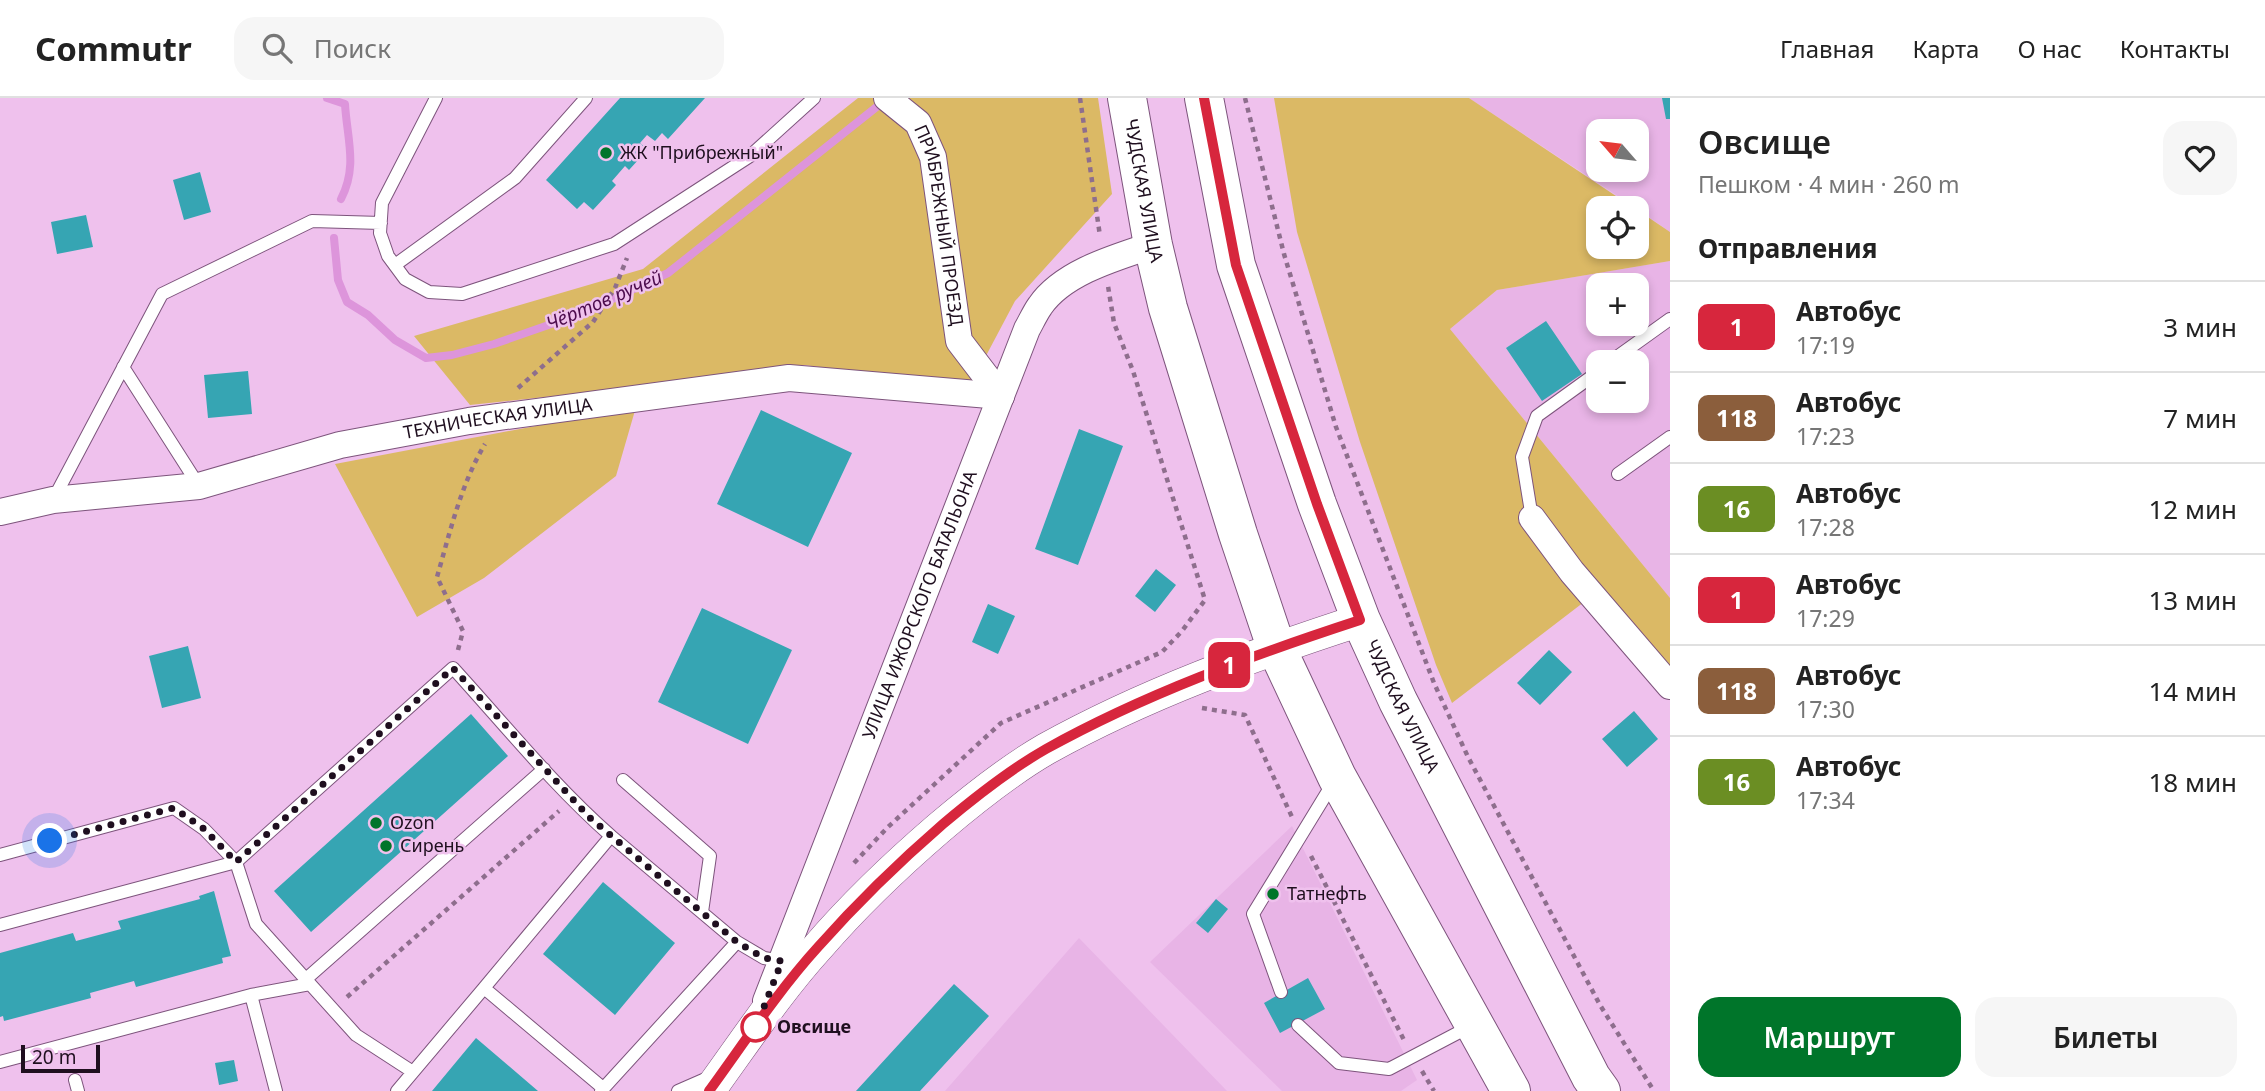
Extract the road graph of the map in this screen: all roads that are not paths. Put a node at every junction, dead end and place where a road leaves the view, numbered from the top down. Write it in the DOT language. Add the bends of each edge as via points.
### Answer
graph roads {
  1 [pos="436,98"];
  2 [pos="586,98"];
  3 [pos="814,98"];
  4 [pos="887,98"];
  5 [pos="1126,98"];
  6 [pos="1204,98"];
  7 [pos="381,223"];
  8 [pos="1153,245"];
  9 [pos="395,265"];
  10 [pos="1670,319"];
  11 [pos="1627,350"];
  12 [pos="123,367"];
  13 [pos="1586,381"];
  14 [pos="1002,396"];
  15 [pos="1670,437"];
  16 [pos="1618,474"];
  17 [pos="199,486"];
  18 [pos="53,500"];
  19 [pos="0,512"];
  20 [pos="1532,518"];
  21 [pos="1360,620"];
  22 [pos="1276,647"];
  23 [pos="1670,685"];
  24 [pos="544,769"];
  25 [pos="1336,776"];
  26 [pos="623,780"];
  27 [pos="611,836"];
  28 [pos="0,855"];
  29 [pos="236,862"];
  30 [pos="702,912"];
  31 [pos="0,925"];
  32 [pos="737,942"];
  33 [pos="782,961"];
  34 [pos="308,981"];
  35 [pos="484,988"];
  36 [pos="1281,992"];
  37 [pos="251,995"];
  38 [pos="1475,1024"];
  39 [pos="1298,1025"];
  40 [pos="757,1026"];
  41 [pos="0,1062"];
  42 [pos="413,1072"];
  43 [pos="716,1081"];
  44 [pos="602,1090"];
  45 [pos="276,1091"];
  46 [pos="397,1091"];
  47 [pos="678,1091"];
  48 [pos="1511,1091"];
  49 [pos="1601,1091"];
  1 -- 7 [label="lane" via="382,203"];
  2 -- 9 [label="lane" via="515,178"];
  3 -- 9 [label="lane" via="750,156 614,244 462,294 429,292 405,279"];
  4 -- 14 [label="street, ПРИБРЕЖНЫЙ ПРОЕЗД" via="918,123 933,157 959,341"];
  5 -- 8 [label="highway, ЧУДСКАЯ УЛИЦА"];
  6 -- 21 [label="highway, ЧУДСКАЯ УЛИЦА" via="1236,265"];
  7 -- 9 [label="lane" via="380,233"];
  7 -- 12 [label="lane" via="312,221 162,294"];
  8 -- 14 [label="street, УЛИЦА ИЖОРСКОГО БАТАЛЬОНА" via="1104,261 1062,285 1041,304"];
  8 -- 22 [label="highway, ЧУДСКАЯ УЛИЦА" via="1168,308"];
  10 -- 11 [label="lane"];
  12 -- 17 [label="lane"];
  12 -- 18 [label="lane"];
  13 -- 20 [label="lane" via="1536,416 1522,457"];
  14 -- 17 [label="street, ТЕХНИЧЕСКАЯ УЛИЦА" via="789,378 470,421 340,445"];
  14 -- 33 [label="street, УЛИЦА ИЖОРСКОГО БАТАЛЬОНА"];
  15 -- 16 [label="lane"];
  17 -- 18 [label="street, ТЕХНИЧЕСКАЯ УЛИЦА"];
  18 -- 19 [label="street, ТЕХНИЧЕСКАЯ УЛИЦА"];
  20 -- 23 [label="street" via="1572,572"];
  21 -- 22 [label="street, УЛИЦА ИЖОРСКОГО БАТАЛЬОНА"];
  21 -- 49 [label="highway, ЧУДСКАЯ УЛИЦА"];
  22 -- 25 [label="highway, ЧУДСКАЯ УЛИЦА"];
  22 -- 40 [label="street, УЛИЦА ИЖОРСКОГО БАТАЛЬОНА" via="1044,750 973,799 888,871 816,948"];
  24 -- 27 [label="lane"];
  24 -- 29 [label="lane" via="453,668"];
  24 -- 34 [label="lane"];
  25 -- 36 [label="lane" via="1253,914"];
  25 -- 38 [label="highway, ЧУДСКАЯ УЛИЦА"];
  26 -- 30 [label="lane" via="709,856"];
  27 -- 30 [label="lane"];
  27 -- 35 [label="lane"];
  28 -- 29 [label="lane" via="174,808 204,829"];
  29 -- 31 [label="lane"];
  29 -- 34 [label="lane" via="256,924"];
  30 -- 32 [label="lane"];
  32 -- 33 [label="lane" via="764,958"];
  32 -- 44 [label="lane"];
  33 -- 40 [label="street, УЛИЦА ИЖОРСКОГО БАТАЛЬОНА"];
  34 -- 37 [label="lane"];
  34 -- 42 [label="lane" via="356,1035"];
  35 -- 42 [label="lane"];
  35 -- 44 [label="lane"];
  37 -- 41 [label="lane"];
  37 -- 45 [label="lane"];
  38 -- 39 [label="lane" via="1389,1069 1339,1063"];
  38 -- 48 [label="highway, ЧУДСКАЯ УЛИЦА"];
  40 -- 43 [label="street, УЛИЦА ИЖОРСКОГО БАТАЛЬОНА"];
  42 -- 46 [label="lane"];
  43 -- 47 [label="lane"];
}
